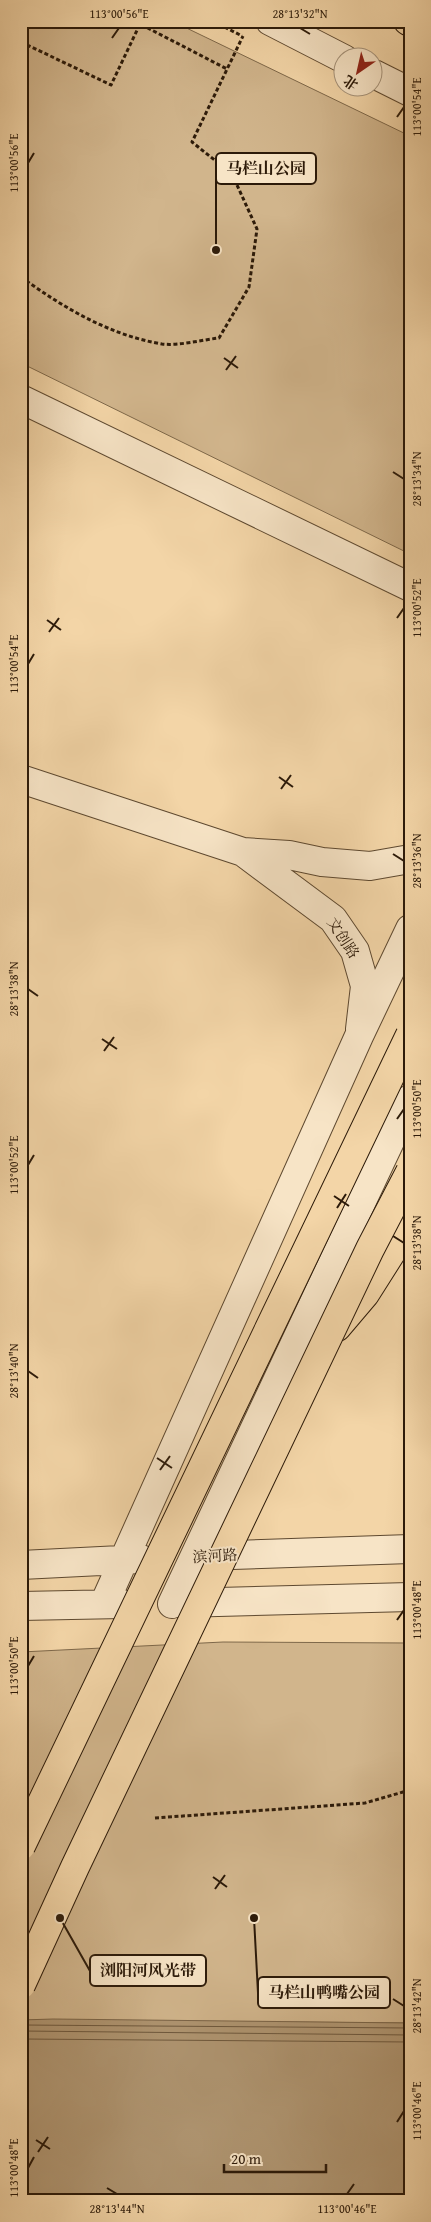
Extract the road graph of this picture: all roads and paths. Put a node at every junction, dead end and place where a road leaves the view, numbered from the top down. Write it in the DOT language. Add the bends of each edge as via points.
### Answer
graph roads {
  1 [pos="258,25"];
  2 [pos="21,42"];
  3 [pos="334,55"];
  4 [pos="227,69"];
  5 [pos="384,79"];
  6 [pos="410,92"];
  7 [pos="21,277"];
  8 [pos="21,399"];
  9 [pos="410,587"];
  10 [pos="21,779"];
  11 [pos="243,852"];
  12 [pos="410,859"];
  13 [pos="410,929"];
  14 [pos="410,1035"];
  15 [pos="359,1036"];
  16 [pos="410,1100"];
  17 [pos="410,1172"];
  18 [pos="410,1223"];
  19 [pos="328,1337"];
  20 [pos="410,1549"];
  21 [pos="192,1557"];
  22 [pos="125,1560"];
  23 [pos="21,1565"];
  24 [pos="410,1597"];
  25 [pos="104,1604"];
  26 [pos="172,1604"];
  27 [pos="21,1606"];
  28 [pos="410,1790"];
  29 [pos="155,1818"];
  30 [pos="21,1846"];
  31 [pos="21,1985"];
  1 -- 3 [label="street"];
  1 -- 4 [label="path"];
  2 -- 4 [label="path" via="112,85 140,24"];
  4 -- 7 [label="path" via="192,142 232,174 257,229 249,287 219,338 163,344 105,329 53,300"];
  5 -- 6 [label="street"];
  8 -- 9 [label="street"];
  10 -- 11 [label="street, 文创路"];
  11 -- 12 [label="street, 文创路" via="370,866"];
  11 -- 15 [label="street, 文创路" via="333,919 355,951 365,986"];
  13 -- 15 [label="street"];
  14 -- 30 [label="main road, bridge"];
  15 -- 22 [label="street"];
  16 -- 21 [label="street"];
  17 -- 19 [label="main road, bridge"];
  18 -- 19 [label="main road, bridge" via="365,1294"];
  19 -- 31 [label="main road, bridge"];
  20 -- 21 [label="street, 滨河路"];
  21 -- 22 [label="street, 滨河路"];
  21 -- 26 [label="street"];
  22 -- 23 [label="street, 滨河路"];
  22 -- 25 [label="street"];
  24 -- 26 [label="street"];
  25 -- 26 [label="street"];
  25 -- 27 [label="street"];
  28 -- 29 [label="path" via="365,1803"];
}
